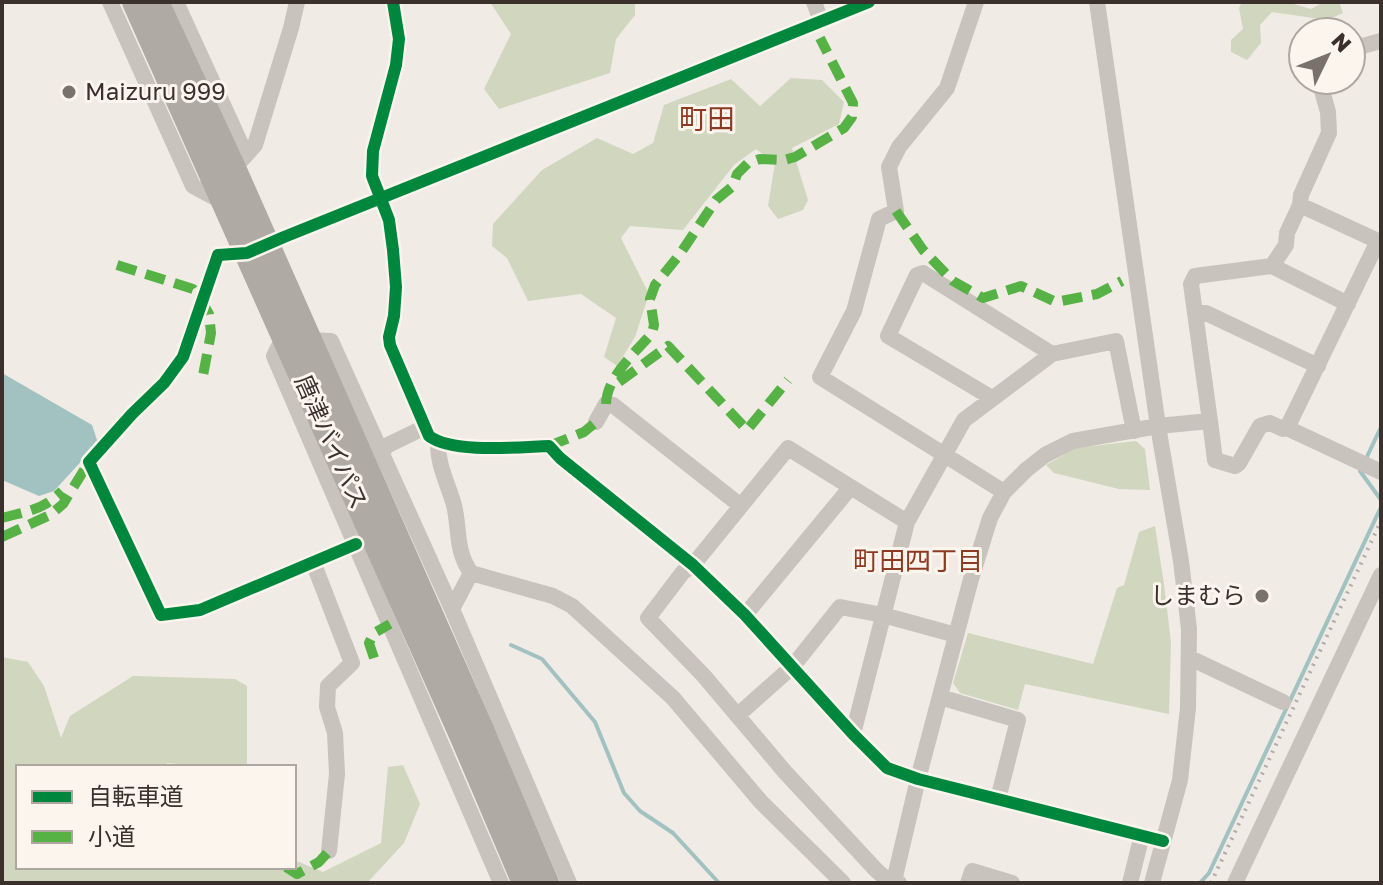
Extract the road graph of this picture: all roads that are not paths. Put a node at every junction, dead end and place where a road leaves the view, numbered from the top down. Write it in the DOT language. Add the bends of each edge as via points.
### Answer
graph roads {
  1 [pos="110,2"];
  2 [pos="134,2"];
  3 [pos="157,2"];
  4 [pos="176,2"];
  5 [pos="297,2"];
  6 [pos="393,2"];
  7 [pos="814,2"];
  8 [pos="869,2"];
  9 [pos="976,2"];
  10 [pos="1097,2"];
  11 [pos="821,21"];
  12 [pos="1324,96"];
  13 [pos="240,162"];
  14 [pos="380,199"];
  15 [pos="224,202"];
  16 [pos="1300,205"];
  17 [pos="257,249"];
  18 [pos="1272,266"];
  19 [pos="1348,304"];
  20 [pos="1195,313"];
  21 [pos="1052,354"];
  22 [pos="1318,366"];
  23 [pos="992,398"];
  24 [pos="1210,421"];
  25 [pos="596,422"];
  26 [pos="1158,426"];
  27 [pos="425,427"];
  28 [pos="1287,428"];
  29 [pos="1134,431"];
  30 [pos="438,442"];
  31 [pos="944,454"];
  32 [pos="377,458"];
  33 [pos="1370,467"];
  34 [pos="850,488"];
  35 [pos="1004,492"];
  36 [pos="741,506"];
  37 [pos="352,513"];
  38 [pos="907,522"];
  39 [pos="356,544"];
  40 [pos="313,562"];
  41 [pos="693,565"];
  42 [pos="471,573"];
  43 [pos="1381,575"];
  44 [pos="452,609"];
  45 [pos="745,615"];
  46 [pos="883,615"];
  47 [pos="956,635"];
  48 [pos="1190,658"];
  49 [pos="793,666"];
  50 [pos="940,697"];
  51 [pos="1283,702"];
  52 [pos="738,715"];
  53 [pos="471,731"];
  54 [pos="853,734"];
  55 [pos="918,779"];
  56 [pos="998,799"];
  57 [pos="1142,835"];
  58 [pos="1163,841"];
  59 [pos="329,851"];
  60 [pos="897,882"];
  61 [pos="501,883"];
  62 [pos="524,883"];
  63 [pos="547,883"];
  64 [pos="569,883"];
  65 [pos="843,883"];
  66 [pos="968,883"];
  67 [pos="1012,883"];
  68 [pos="1130,883"];
  69 [pos="1152,883"];
  70 [pos="1235,883"];
  1 -- 15 [label="street" via="193,186"];
  2 -- 15 [label="highway, 唐津バイパス"];
  3 -- 13 [label="highway, 唐津バイパス"];
  4 -- 13 [label="street"];
  5 -- 13 [label="street" via="255,145"];
  6 -- 14 [label="street" via="399,39 396,65 373,151 372,176"];
  7 -- 11 [label="street"];
  8 -- 11 [label="street"];
  9 -- 31 [label="street" via="947,88 889,167 896,211 879,219 854,311 820,377"];
  10 -- 26 [label="street"];
  11 -- 14 [label="street"];
  12 -- 16 [label="street" via="1329,133"];
  13 -- 17 [label="highway, 唐津バイパス"];
  14 -- 17 [label="street"];
  14 -- 27 [label="street" via="389,220 396,287 390,345"];
  15 -- 17 [label="highway, 唐津バイパス"];
  16 -- 18 [label="street"];
  16 -- 19 [label="street" via="1378,241"];
  17 -- 32 [label="highway, 唐津バイパス"];
  17 -- 37 [label="highway, 唐津バイパス" via="284,336"];
  17 -- 40 [label="street" via="218,255 183,357 89,462 161,615 200,610"];
  18 -- 19 [label="street"];
  18 -- 20 [label="street" via="1195,276"];
  19 -- 22 [label="street"];
  20 -- 22 [label="street" via="1206,313"];
  20 -- 24 [label="street"];
  21 -- 23 [label="street"];
  21 -- 23 [label="street" via="923,273 917,275 888,336"];
  21 -- 29 [label="street" via="1116,341"];
  22 -- 28 [label="street"];
  23 -- 31 [label="street" via="964,420"];
  24 -- 26 [label="street"];
  24 -- 28 [label="street" via="1215,460 1235,466 1260,426"];
  25 -- 36 [label="street" via="606,404 613,405"];
  26 -- 29 [label="street"];
  26 -- 48 [label="street" via="1181,561"];
  27 -- 30 [label="street"];
  27 -- 32 [label="street" via="388,445"];
  28 -- 33 [label="street"];
  29 -- 35 [label="street" via="1073,441 1045,455"];
  30 -- 41 [label="street" via="487,449 549,446"];
  30 -- 42 [label="street" via="459,552"];
  31 -- 35 [label="street"];
  31 -- 38 [label="street"];
  32 -- 44 [label="street"];
  32 -- 53 [label="highway, 唐津バイパス"];
  34 -- 36 [label="street" via="788,448"];
  34 -- 38 [label="street"];
  34 -- 45 [label="street"];
  35 -- 47 [label="street" via="990,518"];
  36 -- 41 [label="street"];
  37 -- 39 [label="street"];
  37 -- 53 [label="highway, 唐津バイパス"];
  38 -- 46 [label="street"];
  39 -- 40 [label="street"];
  39 -- 53 [label="street"];
  40 -- 59 [label="street" via="352,663 328,686 337,774"];
  41 -- 45 [label="street"];
  41 -- 52 [label="street" via="648,618"];
  42 -- 44 [label="street"];
  42 -- 65 [label="street" via="572,606 673,698 761,802"];
  43 -- 70 [label="street"];
  44 -- 53 [label="street"];
  45 -- 49 [label="street"];
  46 -- 47 [label="street"];
  46 -- 49 [label="street" via="840,607"];
  46 -- 54 [label="street"];
  47 -- 50 [label="street"];
  48 -- 51 [label="street"];
  48 -- 58 [label="street" via="1180,780"];
  49 -- 52 [label="street"];
  49 -- 54 [label="street"];
  50 -- 55 [label="street"];
  50 -- 56 [label="street" via="1018,720"];
  52 -- 60 [label="street" via="876,870"];
  53 -- 61 [label="street"];
  53 -- 62 [label="highway, 唐津バイパス"];
  53 -- 63 [label="highway, 唐津バイパス"];
  53 -- 64 [label="street"];
  54 -- 55 [label="street" via="887,768"];
  55 -- 56 [label="street"];
  55 -- 60 [label="street"];
  56 -- 57 [label="street"];
  57 -- 58 [label="street"];
  57 -- 68 [label="street"];
  58 -- 69 [label="street"];
  66 -- 67 [label="street" via="972,871"];
}
